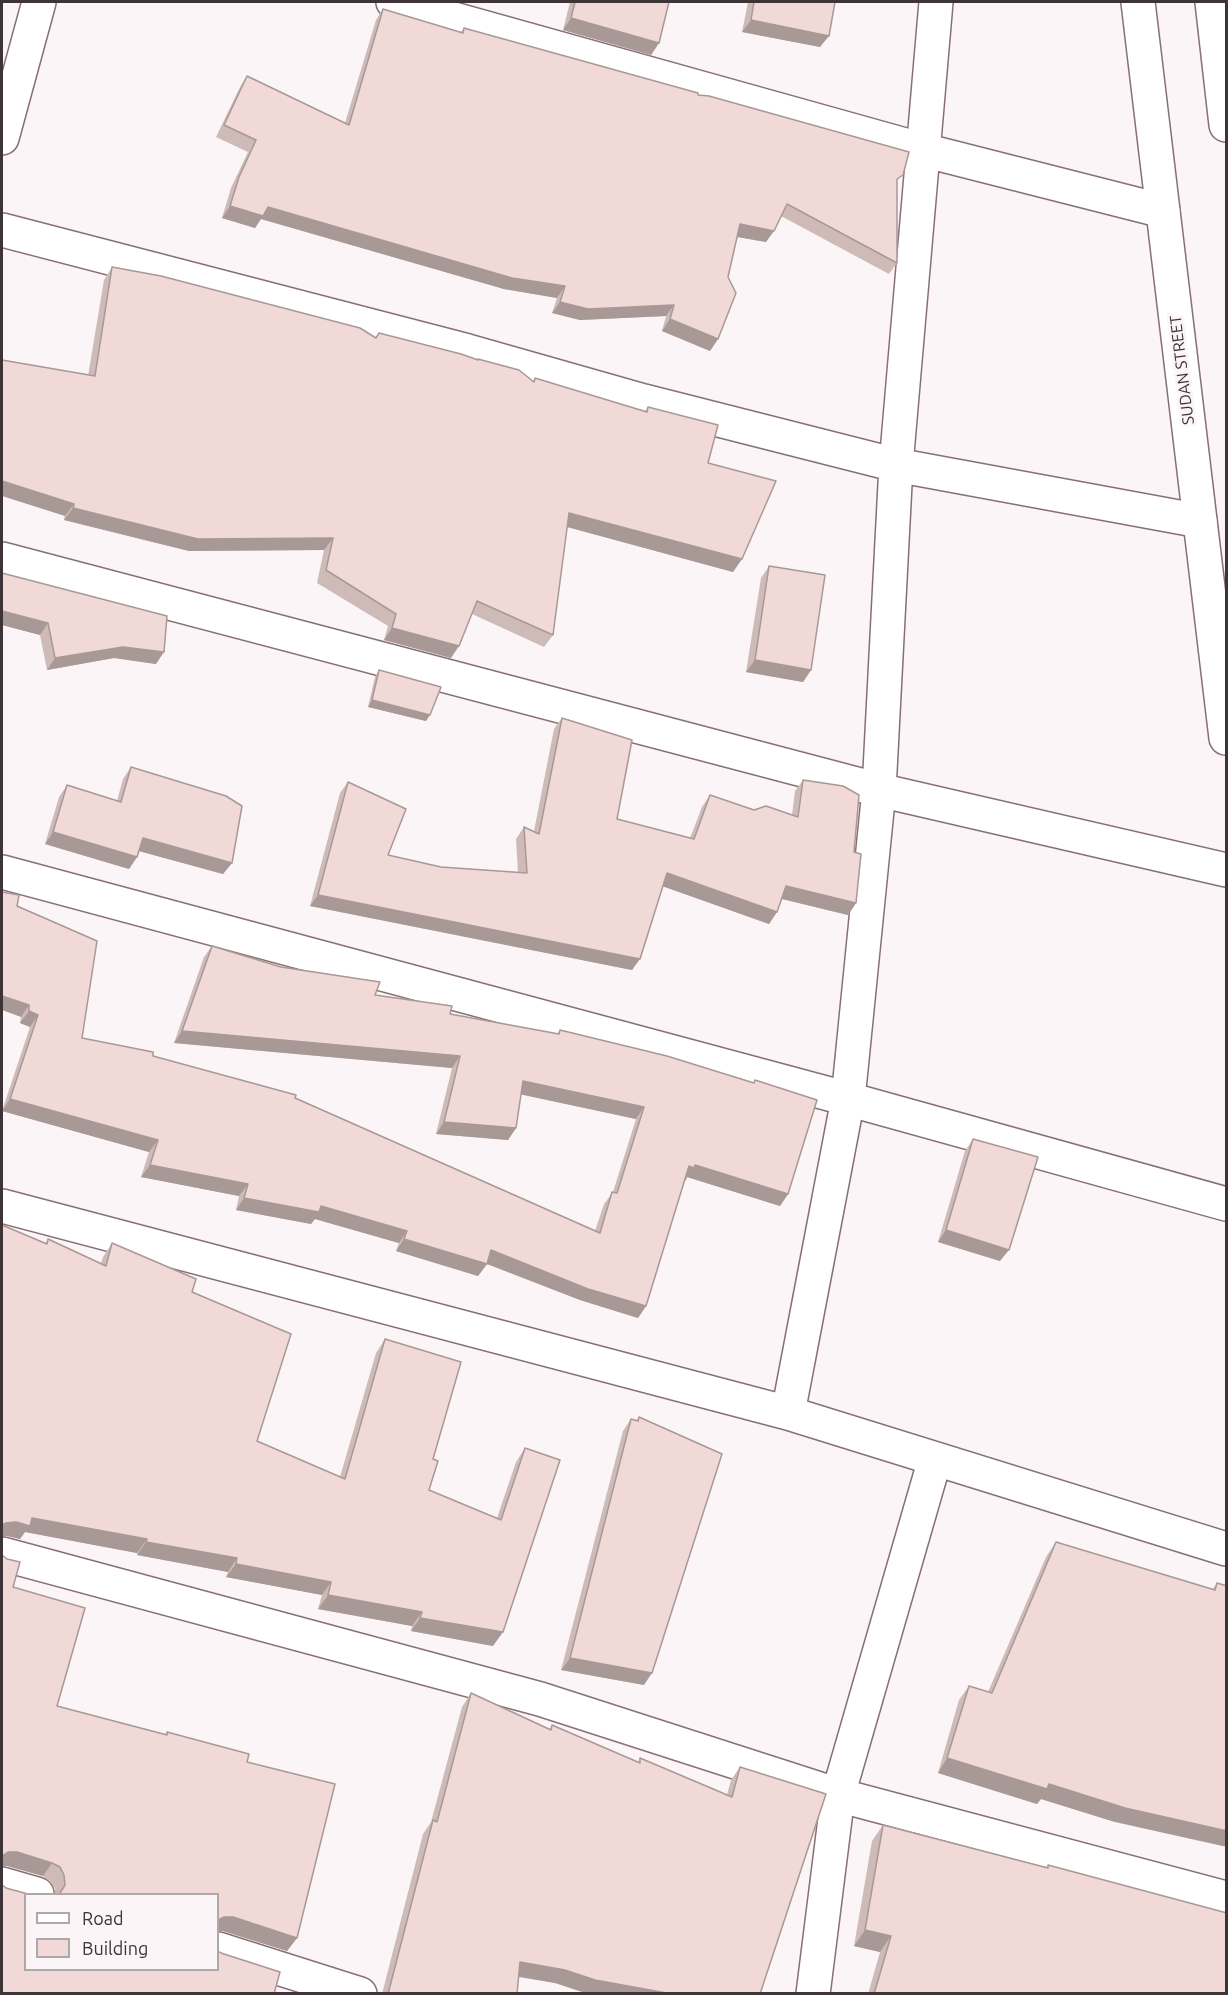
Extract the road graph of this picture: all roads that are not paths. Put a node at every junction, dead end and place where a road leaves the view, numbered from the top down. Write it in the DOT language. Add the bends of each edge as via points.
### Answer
graph roads {
  1 [pos="39,2"];
  2 [pos="393,2"];
  3 [pos="936,2"];
  4 [pos="1138,2"];
  5 [pos="1212,2"];
  6 [pos="1227,125"];
  7 [pos="2,138"];
  8 [pos="923,150"];
  9 [pos="1163,211"];
  10 [pos="2,230"];
  11 [pos="896,465"];
  12 [pos="1200,521"];
  13 [pos="2,559"];
  14 [pos="1227,738"];
  15 [pos="879,790"];
  16 [pos="1227,870"];
  17 [pos="2,872"];
  18 [pos="848,1099"];
  19 [pos="1227,1204"];
  20 [pos="2,1206"];
  21 [pos="788,1413"];
  22 [pos="935,1459"];
  23 [pos="1227,1549"];
  24 [pos="2,1554"];
  25 [pos="838,1795"];
  26 [pos="2,1884"];
  27 [pos="34,1893"];
  28 [pos="1227,1898"];
  29 [pos="219,1949"];
  30 [pos="360,1994"];
  31 [pos="813,1994"];
  1 -- 7 [label="street"];
  2 -- 8 [label="street"];
  3 -- 8 [label="street"];
  4 -- 9 [label="street, SUDAN STREET"];
  5 -- 6 [label="street"];
  8 -- 9 [label="street"];
  8 -- 11 [label="street"];
  9 -- 12 [label="street, SUDAN STREET"];
  10 -- 11 [label="street"];
  11 -- 12 [label="street"];
  11 -- 15 [label="street"];
  12 -- 14 [label="street, SUDAN STREET"];
  13 -- 15 [label="street"];
  15 -- 16 [label="street"];
  15 -- 18 [label="street"];
  17 -- 18 [label="street"];
  18 -- 19 [label="street"];
  18 -- 21 [label="street"];
  20 -- 21 [label="street"];
  21 -- 22 [label="street"];
  22 -- 23 [label="street"];
  22 -- 25 [label="street"];
  24 -- 25 [label="street" via="540,1699"];
  25 -- 28 [label="street"];
  25 -- 31 [label="street"];
  26 -- 27 [label="street"];
  29 -- 30 [label="street"];
}
